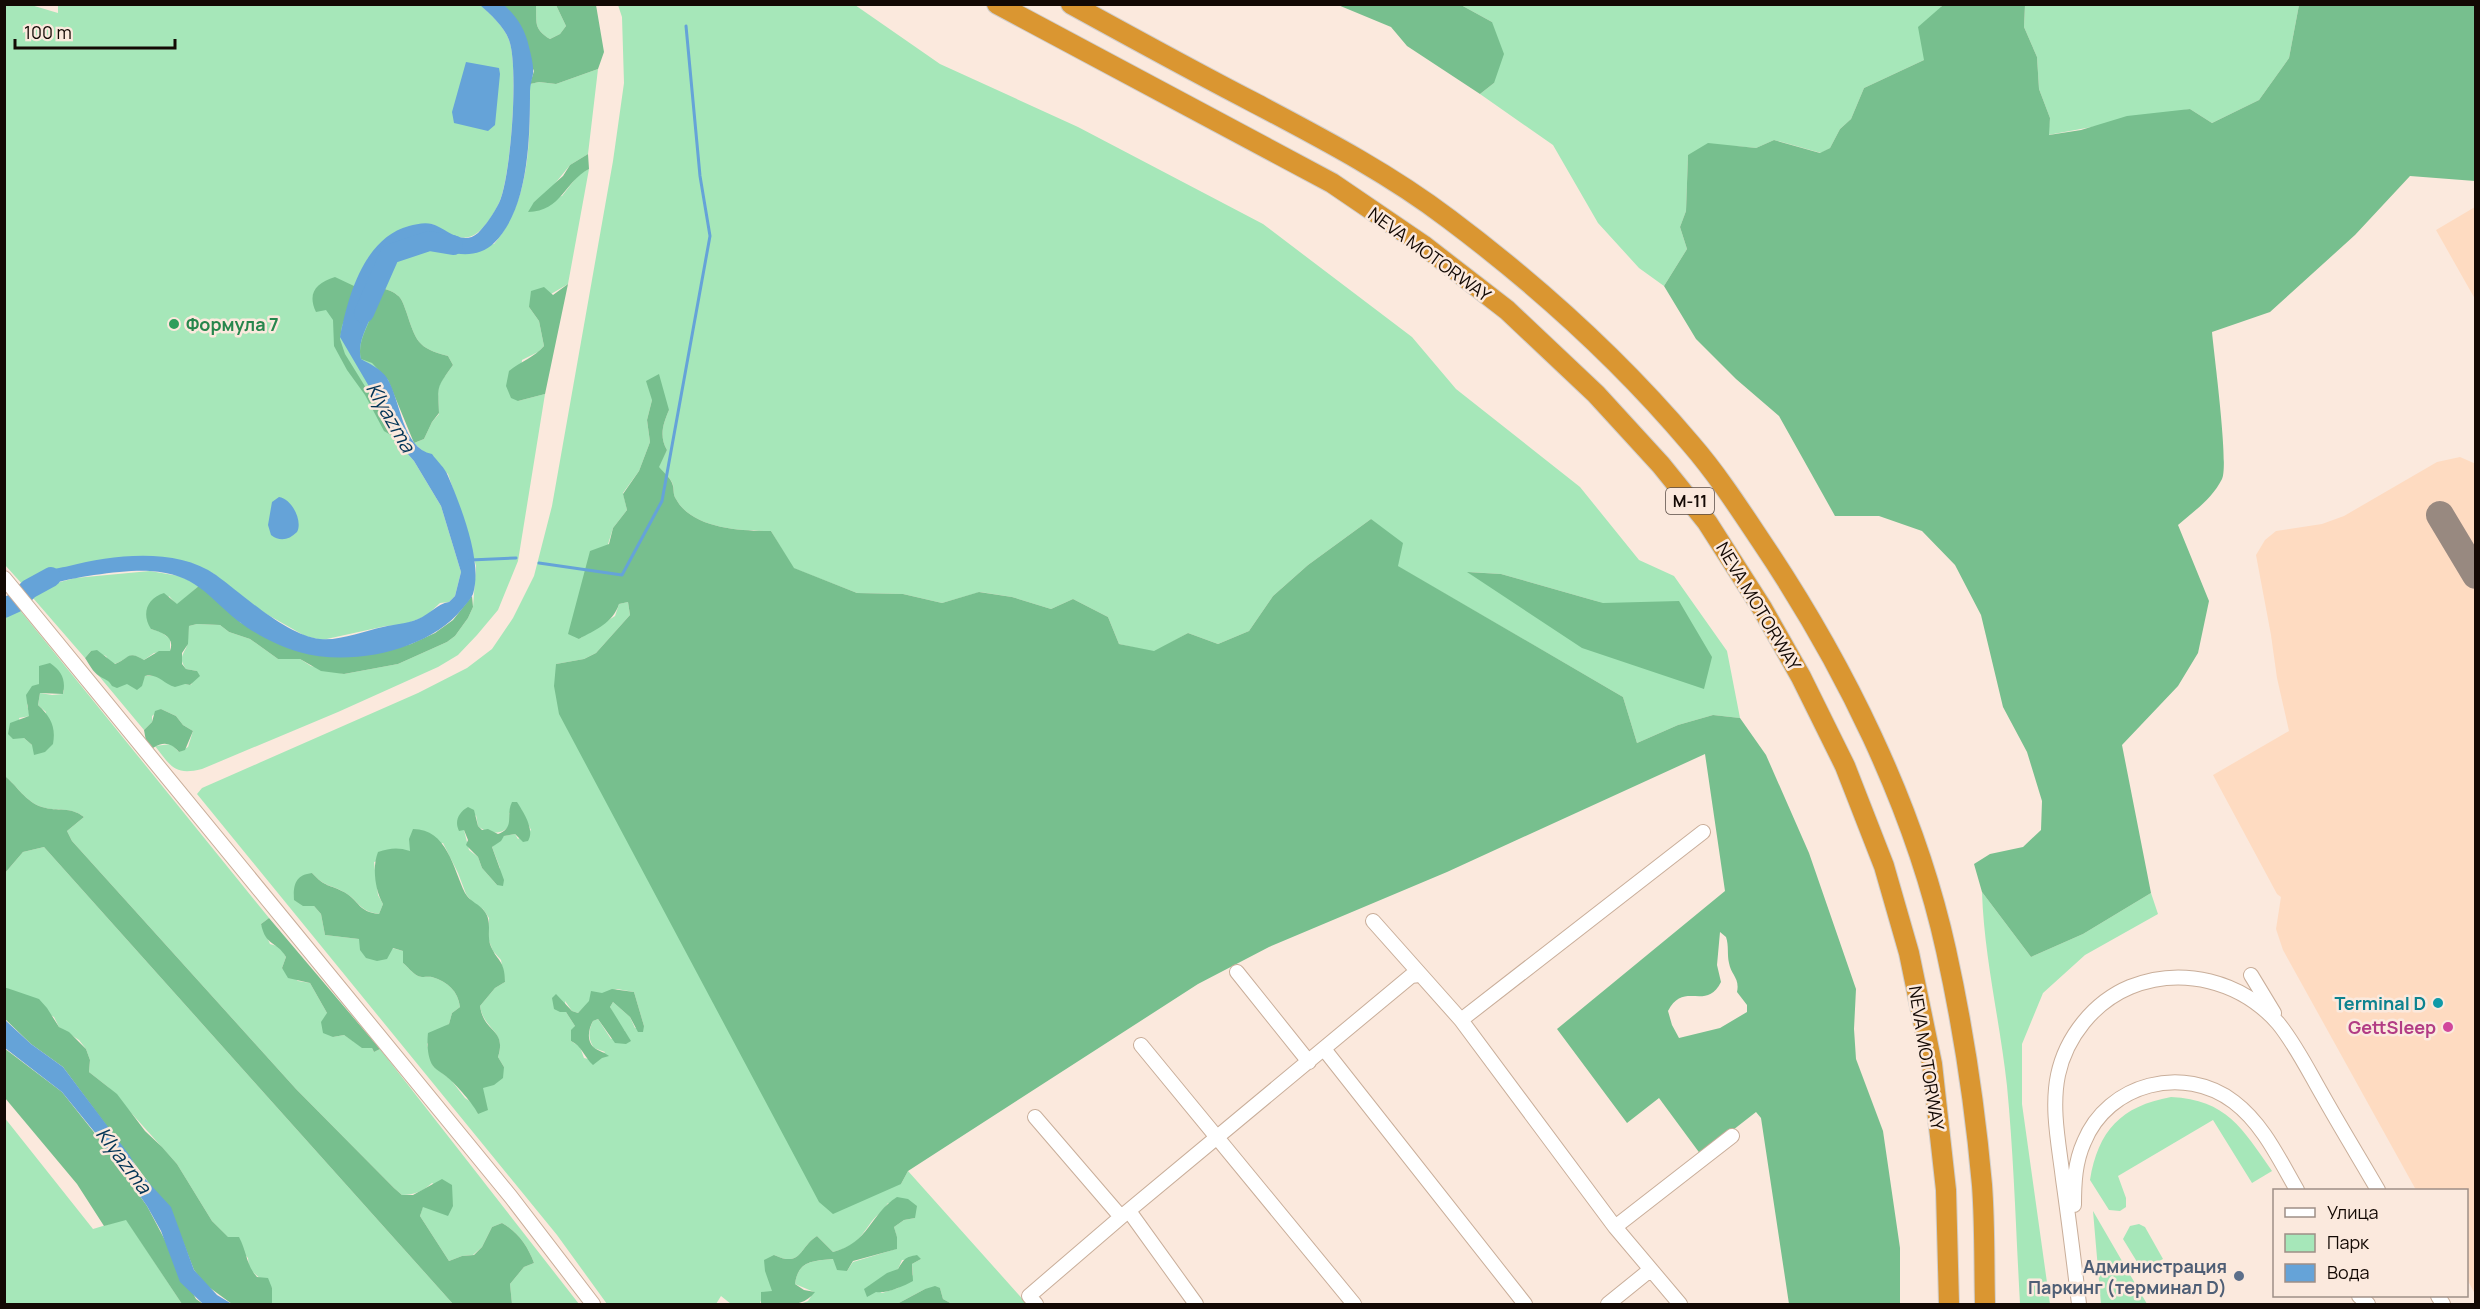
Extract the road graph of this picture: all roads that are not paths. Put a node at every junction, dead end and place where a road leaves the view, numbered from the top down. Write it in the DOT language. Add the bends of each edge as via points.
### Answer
graph roads {
  1 [pos="997,4"];
  2 [pos="1071,4"];
  3 [pos="6,580"];
  4 [pos="1703,832"];
  5 [pos="1372,921"];
  6 [pos="1237,972"];
  7 [pos="1419,975"];
  8 [pos="2251,975"];
  9 [pos="1461,1020"];
  10 [pos="2289,1038"];
  11 [pos="1140,1045"];
  12 [pos="1324,1049"];
  13 [pos="1309,1062"];
  14 [pos="1035,1117"];
  15 [pos="1732,1136"];
  16 [pos="1218,1138"];
  17 [pos="2296,1189"];
  18 [pos="2377,1189"];
  19 [pos="1125,1214"];
  20 [pos="1615,1227"];
  21 [pos="1650,1270"];
  22 [pos="2075,1270"];
  23 [pos="593,1305"];
  24 [pos="1036,1305"];
  25 [pos="1196,1305"];
  26 [pos="1354,1305"];
  27 [pos="1525,1305"];
  28 [pos="1608,1305"];
  29 [pos="1680,1305"];
  30 [pos="1948,1305"];
  31 [pos="1985,1305"];
  32 [pos="2079,1305"];
  1 -- 30 [label="highway, NEVA MOTORWAY / М-11" via="1332,183 1423,245 1507,310 1596,394 1707,522 1801,677 1845,766 1884,866 1909,953 1932,1064 1946,1191"];
  2 -- 31 [label="highway, NEVA MOTORWAY / М-11" via="1354,155 1446,217 1533,285 1626,373 1692,445 1730,494 1795,591 1835,662 1879,753 1918,853 1945,946 1967,1056 1982,1188"];
  3 -- 23 [label="street" via="511,1197"];
  4 -- 9 [label="street"];
  5 -- 7 [label="street"];
  6 -- 13 [label="street"];
  7 -- 9 [label="street"];
  7 -- 12 [label="street" via="1411,976"];
  8 -- 10 [label="street"];
  9 -- 20 [label="street"];
  10 -- 18 [label="street"];
  10 -- 22 [label="street" via="2252,1000 2223,985 2191,977 2141,983 2114,996 2087,1018 2067,1049 2058,1077 2057,1128"];
  11 -- 16 [label="street"];
  12 -- 13 [label="street"];
  12 -- 27 [label="street"];
  13 -- 16 [label="street"];
  14 -- 19 [label="street"];
  15 -- 20 [label="street"];
  16 -- 19 [label="street"];
  16 -- 26 [label="street"];
  17 -- 22 [label="street" via="2260,1128 2228,1098 2209,1088 2181,1082 2136,1089 2109,1106 2084,1141 2074,1189"];
  19 -- 24 [label="street" via="1029,1296"];
  19 -- 25 [label="street"];
  20 -- 21 [label="street"];
  21 -- 28 [label="street"];
  21 -- 29 [label="street"];
  22 -- 32 [label="street"];
}
